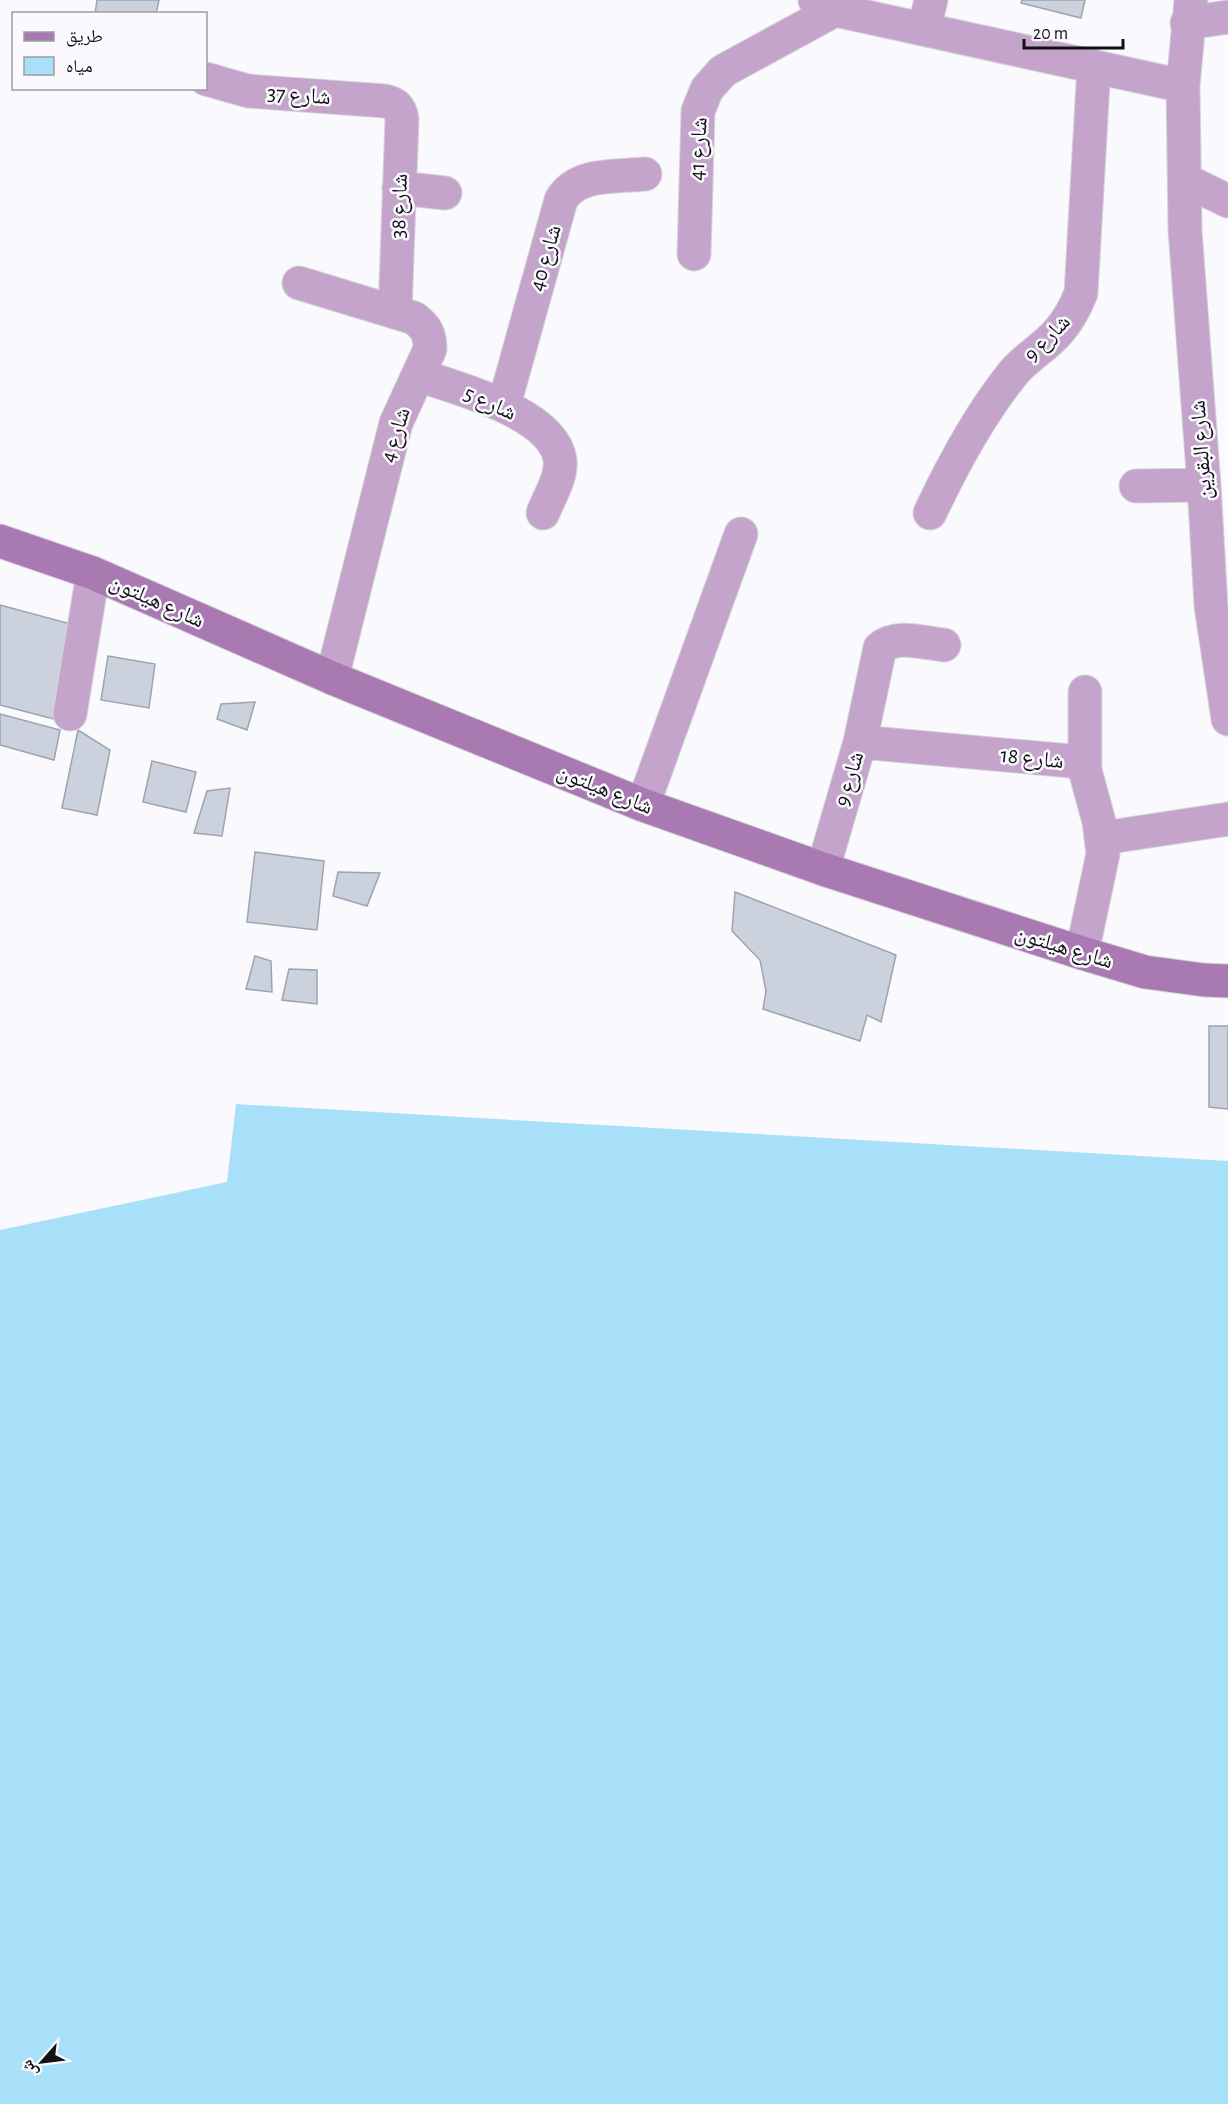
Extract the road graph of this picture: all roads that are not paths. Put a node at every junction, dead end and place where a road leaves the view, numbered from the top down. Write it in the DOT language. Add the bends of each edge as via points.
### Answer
graph roads {
  1 [pos="825,5"];
  2 [pos="1189,12"];
  3 [pos="928,15"];
  4 [pos="1228,17"];
  5 [pos="1094,66"];
  6 [pos="207,80"];
  7 [pos="1183,86"];
  8 [pos="394,103"];
  9 [pos="645,174"];
  10 [pos="1185,180"];
  11 [pos="399,188"];
  12 [pos="445,194"];
  13 [pos="1228,201"];
  14 [pos="694,254"];
  15 [pos="299,283"];
  16 [pos="395,312"];
  17 [pos="418,375"];
  18 [pos="504,405"];
  19 [pos="1204,485"];
  20 [pos="1136,486"];
  21 [pos="543,513"];
  22 [pos="930,513"];
  23 [pos="741,534"];
  24 [pos="0,541"];
  25 [pos="93,573"];
  26 [pos="944,645"];
  27 [pos="332,678"];
  28 [pos="1085,692"];
  29 [pos="70,714"];
  30 [pos="1228,719"];
  31 [pos="860,742"];
  32 [pos="1085,770"];
  33 [pos="643,805"];
  34 [pos="1228,819"];
  35 [pos="1103,838"];
  36 [pos="823,869"];
  37 [pos="1082,953"];
  38 [pos="1228,981"];
  1 -- 3 [label="street"];
  1 -- 14 [label="street, شارع 41" via="723,71 707,89 698,111"];
  2 -- 4 [label="street"];
  2 -- 7 [label="street, شارع البقرين"];
  3 -- 5 [label="street"];
  5 -- 7 [label="street"];
  5 -- 22 [label="street, شارع 9" via="1082,293 1057,334 1016,370 998,393 945,480"];
  6 -- 8 [label="street, شارع 37" via="248,92"];
  7 -- 10 [label="street, شارع البقرين"];
  8 -- 11 [label="street, شارع 38" via="402,118"];
  9 -- 18 [label="street, شارع 40" via="585,180 567,190"];
  10 -- 13 [label="street"];
  10 -- 19 [label="street, شارع البقرين" via="1185,230"];
  11 -- 12 [label="street"];
  11 -- 16 [label="street, شارع 38"];
  15 -- 16 [label="street, شارع 4"];
  16 -- 17 [label="street, شارع 4" via="424,325 430,337 430,349"];
  17 -- 18 [label="street, شارع 5"];
  17 -- 27 [label="street, شارع 4" via="396,423"];
  18 -- 21 [label="street, شارع 5" via="543,432 554,444 560,460"];
  19 -- 20 [label="street"];
  19 -- 30 [label="street, شارع البقرين" via="1211,606"];
  23 -- 33 [label="street"];
  24 -- 25 [label="main road, شارع هيلتون"];
  25 -- 27 [label="main road, شارع هيلتون"];
  25 -- 29 [label="street"];
  26 -- 31 [label="street, شارع 9" via="894,640 880,648"];
  27 -- 33 [label="main road, شارع هيلتون"];
  28 -- 32 [label="street"];
  31 -- 32 [label="street, شارع 18" via="1071,761"];
  31 -- 36 [label="street, شارع 9"];
  32 -- 35 [label="street, شارع 18"];
  33 -- 36 [label="main road, شارع هيلتون"];
  34 -- 35 [label="street"];
  35 -- 37 [label="street, شارع 18"];
  36 -- 37 [label="main road, شارع هيلتون"];
  37 -- 38 [label="main road, شارع هيلتون" via="1145,972"];
}
